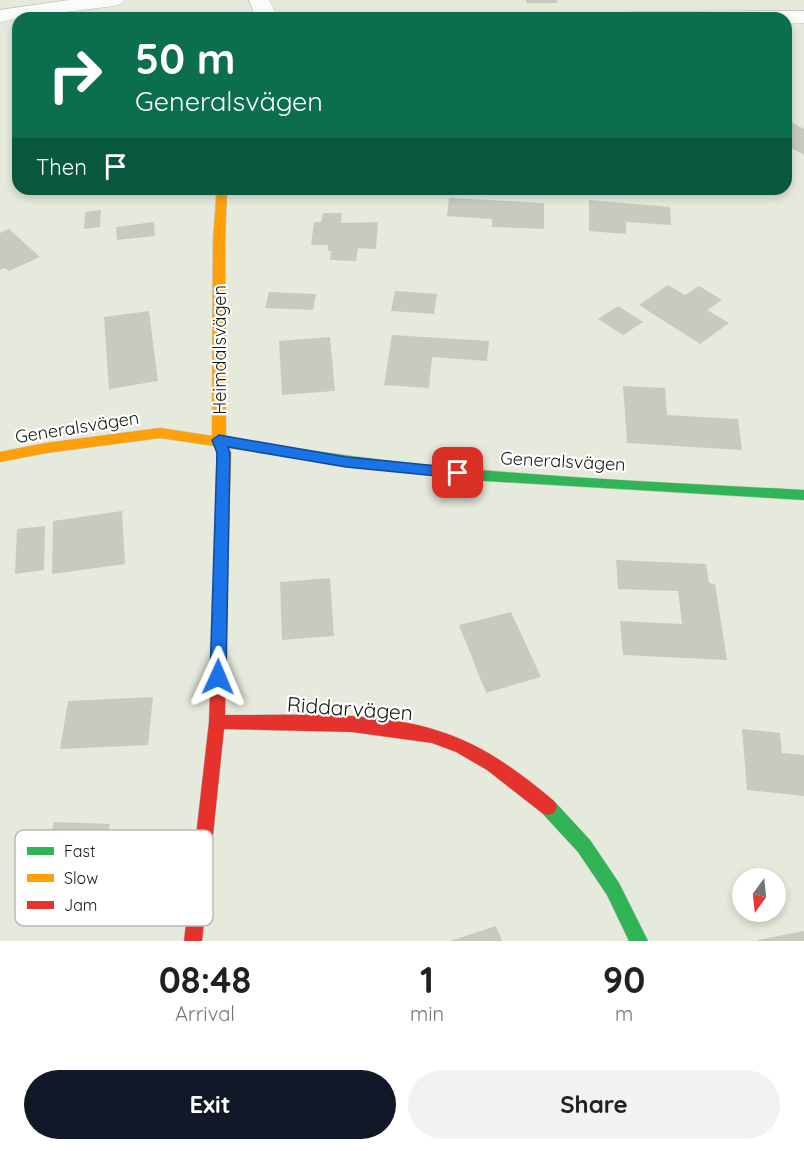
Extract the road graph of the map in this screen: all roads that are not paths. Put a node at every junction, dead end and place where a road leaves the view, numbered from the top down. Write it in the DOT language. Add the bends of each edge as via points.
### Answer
graph roads {
  1 [pos="114,0"];
  2 [pos="28,12"];
  3 [pos="222,195"];
  4 [pos="219,440"];
  5 [pos="0,458"];
  6 [pos="804,495"];
  7 [pos="217,722"];
  8 [pos="205,830"];
  9 [pos="195,926"];
  10 [pos="193,941"];
  11 [pos="639,941"];
  1 -- 2 [label="street"];
  3 -- 4 [label="street, Heimdalsvägen"];
  4 -- 5 [label="street, Generalsvägen" via="160,433"];
  4 -- 6 [label="street, Generalsvägen" via="346,462 480,475"];
  4 -- 7 [label="street, Heimdalsvägen" via="224,453"];
  7 -- 8 [label="street, Heimdalsvägen"];
  7 -- 11 [label="street, Riddarvägen" via="353,725 433,736 481,757 547,805 584,846 613,889"];
  9 -- 10 [label="street, Heimdalsvägen"];
}
